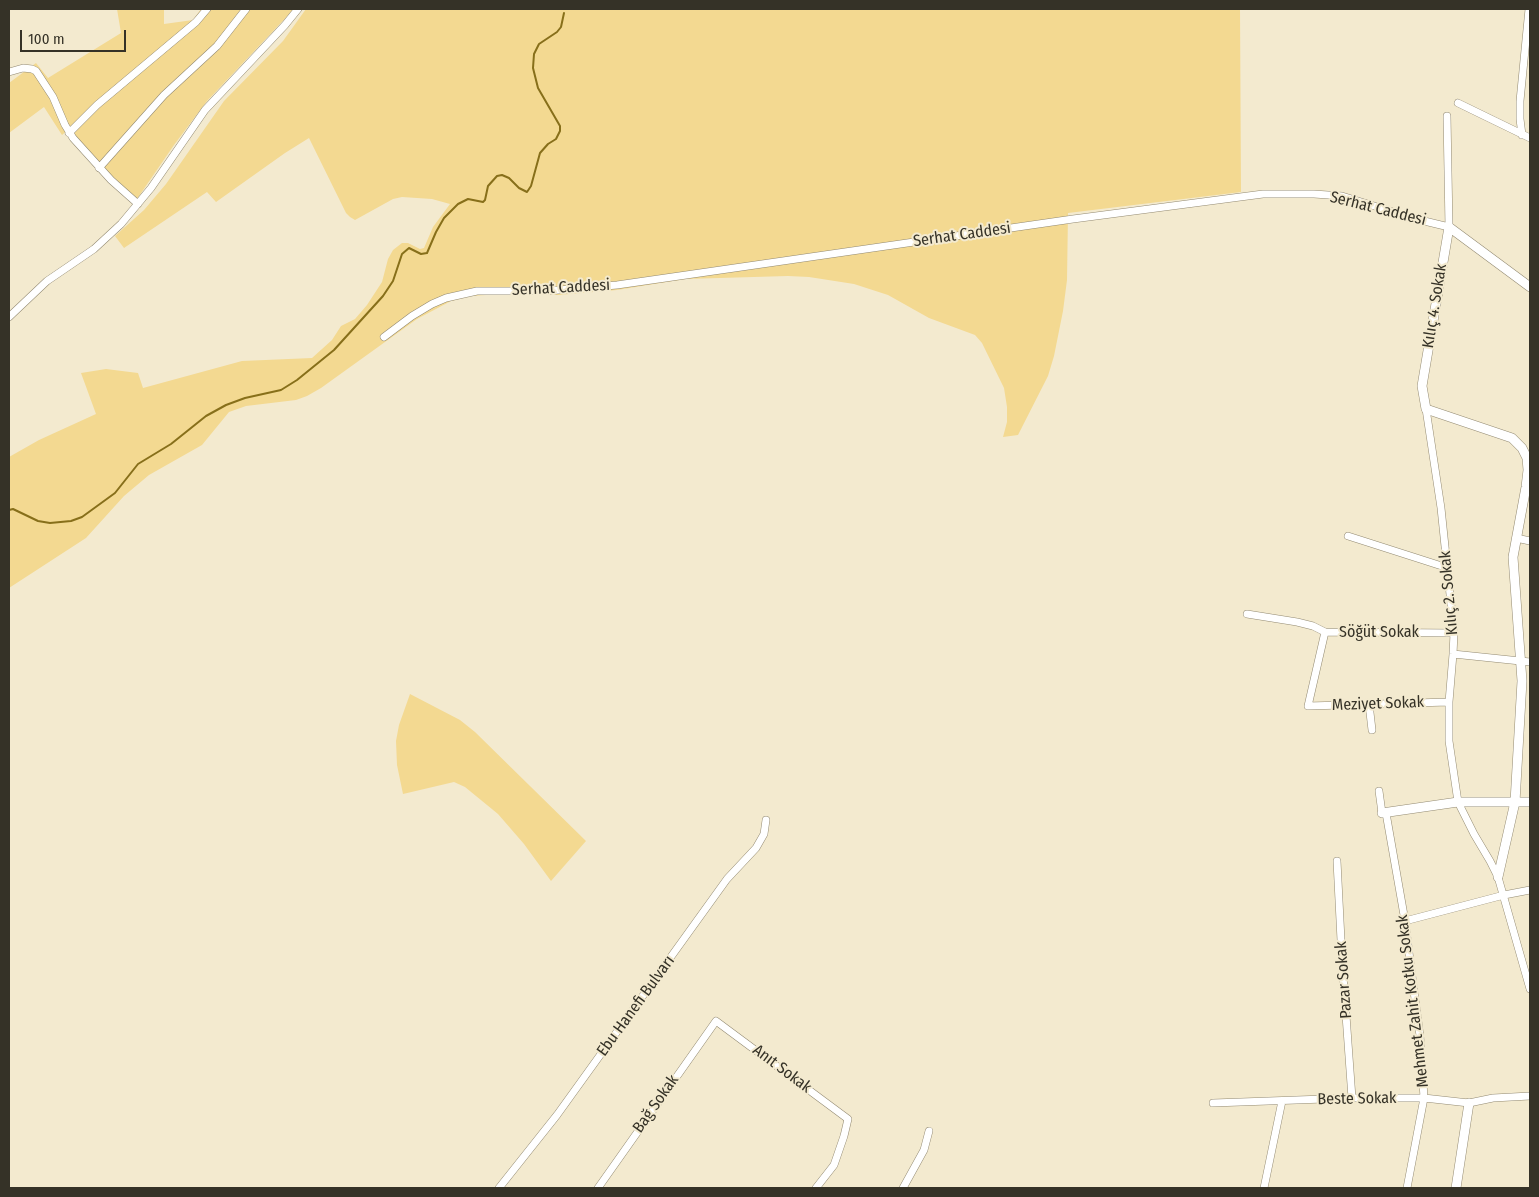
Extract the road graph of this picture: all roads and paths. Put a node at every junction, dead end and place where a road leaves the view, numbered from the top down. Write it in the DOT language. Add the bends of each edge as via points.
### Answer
graph roads {
  1 [pos="207,9"];
  2 [pos="246,9"];
  3 [pos="298,9"];
  4 [pos="1529,9"];
  5 [pos="9,72"];
  6 [pos="1458,104"];
  7 [pos="1447,116"];
  8 [pos="69,132"];
  9 [pos="1522,135"];
  10 [pos="1530,138"];
  11 [pos="99,168"];
  12 [pos="138,204"];
  13 [pos="1449,226"];
  14 [pos="1529,283"];
  15 [pos="9,317"];
  16 [pos="384,338"];
  17 [pos="1422,386"];
  18 [pos="1426,409"];
  19 [pos="1348,536"];
  20 [pos="1516,538"];
  21 [pos="1530,540"];
  22 [pos="1448,568"];
  23 [pos="1247,614"];
  24 [pos="1325,632"];
  25 [pos="1454,633"];
  26 [pos="1454,654"];
  27 [pos="1520,661"];
  28 [pos="1530,662"];
  29 [pos="1449,702"];
  30 [pos="1369,704"];
  31 [pos="1372,730"];
  32 [pos="1378,792"];
  33 [pos="1458,802"];
  34 [pos="1515,802"];
  35 [pos="1530,802"];
  36 [pos="1384,813"];
  37 [pos="766,820"];
  38 [pos="1338,861"];
  39 [pos="1498,878"];
  40 [pos="1530,890"];
  41 [pos="1504,895"];
  42 [pos="1405,921"];
  43 [pos="1530,989"];
  44 [pos="716,1021"];
  45 [pos="1530,1096"];
  46 [pos="1352,1098"];
  47 [pos="1424,1098"];
  48 [pos="1282,1101"];
  49 [pos="1213,1103"];
  50 [pos="1469,1103"];
  51 [pos="930,1131"];
  52 [pos="499,1188"];
  53 [pos="598,1188"];
  54 [pos="816,1188"];
  55 [pos="903,1188"];
  56 [pos="1264,1188"];
  57 [pos="1407,1188"];
  58 [pos="1456,1188"];
  1 -- 8 [label="street"];
  2 -- 11 [label="street" via="217,46 164,95"];
  3 -- 12 [label="street" via="205,110"];
  4 -- 9 [label="street" via="1520,101"];
  5 -- 8 [label="street" via="23,68 36,71 54,97"];
  6 -- 9 [label="street"];
  7 -- 13 [label="street"];
  8 -- 11 [label="street"];
  9 -- 10 [label="street"];
  11 -- 12 [label="street"];
  12 -- 15 [label="street" via="113,233 47,281"];
  13 -- 14 [label="street, Serhat Caddesi"];
  13 -- 16 [label="street, Serhat Caddesi" via="1342,196 1263,194 617,285 547,291 477,291 432,304"];
  13 -- 17 [label="street, Kılıç 4. Sokak"];
  17 -- 18 [label="street, Kılıç 2. Sokak"];
  18 -- 20 [label="street" via="1512,438 1522,448 1528,470"];
  18 -- 22 [label="street, Kılıç 2. Sokak"];
  19 -- 22 [label="street"];
  20 -- 21 [label="street"];
  20 -- 27 [label="street" via="1513,557"];
  22 -- 25 [label="street, Kılıç 2. Sokak"];
  23 -- 24 [label="street, Söğüt Sokak" via="1297,622"];
  24 -- 25 [label="street, Söğüt Sokak"];
  24 -- 30 [label="street, Meziyet Sokak" via="1308,706"];
  25 -- 26 [label="street, Kılıç 2. Sokak"];
  26 -- 27 [label="street"];
  26 -- 29 [label="street, Kılıç 2. Sokak"];
  27 -- 28 [label="street"];
  27 -- 34 [label="street" via="1522,701"];
  29 -- 30 [label="street, Meziyet Sokak"];
  29 -- 33 [label="street, Kılıç 2. Sokak" via="1449,741"];
  30 -- 31 [label="street"];
  32 -- 36 [label="street, Mehmet Zahit Kotku Sokak"];
  33 -- 34 [label="street"];
  33 -- 36 [label="street"];
  33 -- 39 [label="street, Kılıç 2. Sokak"];
  34 -- 35 [label="street"];
  34 -- 39 [label="street"];
  36 -- 42 [label="street, Mehmet Zahit Kotku Sokak"];
  37 -- 52 [label="street, Ebu Hanefi Bulvarı" via="764,834 756,848 728,879 557,1115"];
  38 -- 46 [label="street, Pazar Sokak"];
  39 -- 41 [label="street, Kılıç 2. Sokak"];
  40 -- 41 [label="street"];
  41 -- 42 [label="street"];
  41 -- 43 [label="street, Kılıç 2. Sokak"];
  42 -- 47 [label="street, Mehmet Zahit Kotku Sokak" via="1420,1036"];
  44 -- 53 [label="street, Bağ Sokak"];
  44 -- 54 [label="street, Anıt Sokak" via="848,1119 834,1165"];
  45 -- 50 [label="street, Beste Sokak"];
  46 -- 47 [label="street, Beste Sokak"];
  46 -- 48 [label="street, Beste Sokak"];
  47 -- 50 [label="street, Beste Sokak"];
  47 -- 57 [label="street, Mehmet Zahit Kotku Sokak"];
  48 -- 49 [label="street, Beste Sokak"];
  48 -- 56 [label="street"];
  50 -- 58 [label="street"];
  51 -- 55 [label="street" via="924,1150"];
}
